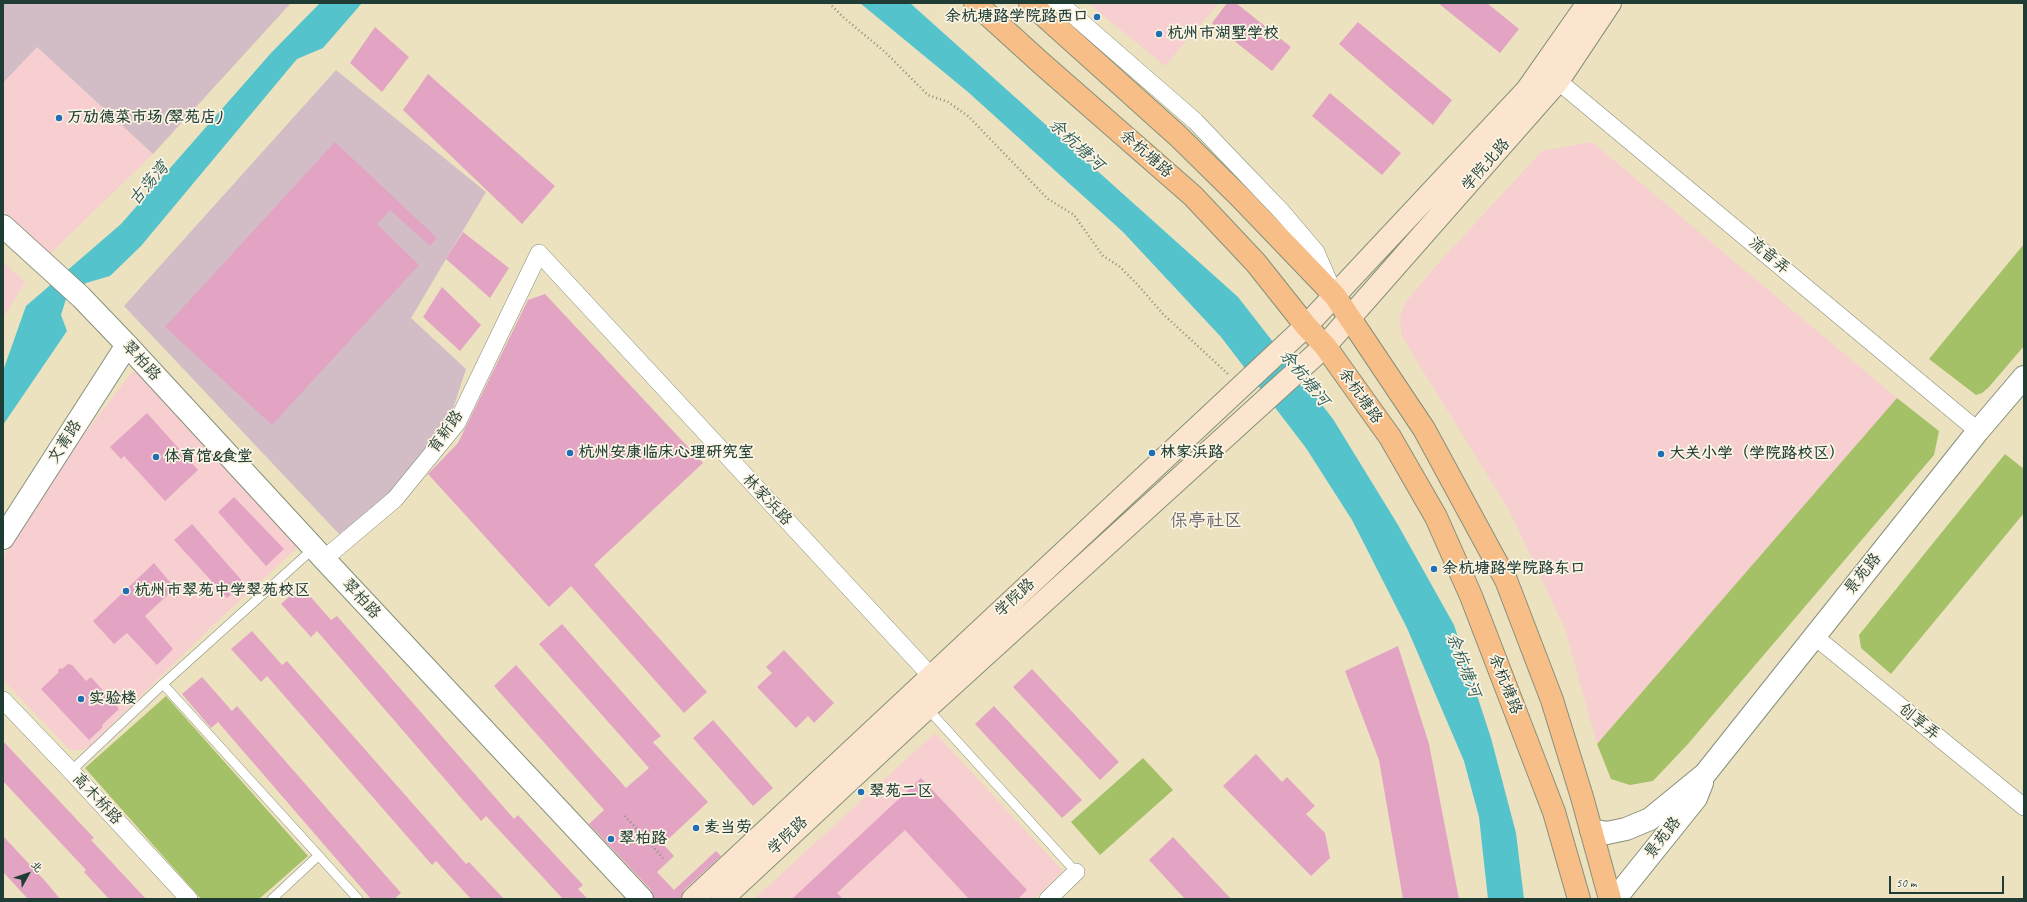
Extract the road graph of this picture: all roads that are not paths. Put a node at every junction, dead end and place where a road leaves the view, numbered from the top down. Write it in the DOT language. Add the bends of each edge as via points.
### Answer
graph roads {
  1 [pos="975,3"];
  2 [pos="1030,3"];
  3 [pos="1056,3"];
  4 [pos="1588,3"];
  5 [pos="1610,3"];
  6 [pos="1558,81"];
  7 [pos="3,226"];
  8 [pos="539,254"];
  9 [pos="1335,296"];
  10 [pos="1350,319"];
  11 [pos="1306,326"];
  12 [pos="127,346"];
  13 [pos="1325,346"];
  14 [pos="2024,376"];
  15 [pos="1978,431"];
  16 [pos="3,538"];
  17 [pos="319,554"];
  18 [pos="1814,636"];
  19 [pos="930,676"];
  20 [pos="163,684"];
  21 [pos="3,700"];
  22 [pos="927,708"];
  23 [pos="71,771"];
  24 [pos="1706,774"];
  25 [pos="2024,807"];
  26 [pos="1591,830"];
  27 [pos="318,856"];
  28 [pos="1076,872"];
  29 [pos="188,899"];
  30 [pos="272,899"];
  31 [pos="358,899"];
  32 [pos="642,899"];
  33 [pos="693,899"];
  34 [pos="722,899"];
  35 [pos="1048,899"];
  36 [pos="1579,899"];
  37 [pos="1610,899"];
  38 [pos="1615,899"];
  1 -- 11 [label="main road, 余杭塘路" via="1193,196 1256,263"];
  2 -- 9 [label="main road, 余杭塘路" via="1178,136"];
  3 -- 9 [label="street" via="1064,7 1195,122 1282,212 1316,252"];
  4 -- 9 [label="main road, 学院北路" via="1527,90"];
  5 -- 6 [label="main road, 学院北路"];
  6 -- 10 [label="main road, 学院北路"];
  6 -- 15 [label="street, 流音弄"];
  7 -- 12 [label="street, 翠柏路" via="82,297"];
  8 -- 17 [label="street, 育新路" via="456,423 394,500"];
  8 -- 19 [label="street, 林家浜路"];
  9 -- 10 [label="main road, 余杭塘路"];
  9 -- 11 [label="main road, 学院路"];
  10 -- 13 [label="main road, 学院路"];
  10 -- 26 [label="main road, 余杭塘路" via="1424,429 1506,580 1552,700"];
  11 -- 13 [label="main road, 余杭塘路"];
  11 -- 19 [label="main road, 学院路" via="1162,463"];
  12 -- 16 [label="street, 文菁路"];
  12 -- 17 [label="street, 翠柏路"];
  13 -- 22 [label="main road, 学院路"];
  13 -- 36 [label="main road, 余杭塘路" via="1390,438 1436,517 1470,596 1549,798"];
  14 -- 15 [label="street, 景苑路"];
  15 -- 18 [label="street, 景苑路"];
  17 -- 20 [label="lane"];
  17 -- 32 [label="street, 翠柏路"];
  18 -- 24 [label="street, 景苑路"];
  18 -- 25 [label="street, 创享弄"];
  19 -- 33 [label="main road, 学院路"];
  20 -- 23 [label="lane"];
  20 -- 27 [label="lane"];
  21 -- 23 [label="street, 高木桥路"];
  22 -- 28 [label="lane"];
  22 -- 34 [label="main road, 学院路"];
  23 -- 29 [label="street, 高木桥路"];
  24 -- 26 [label="street, 景苑路" via="1650,819 1626,829 1607,833"];
  24 -- 38 [label="street, 景苑路" via="1696,798"];
  26 -- 37 [label="main road, 余杭塘路"];
  27 -- 30 [label="lane"];
  27 -- 31 [label="lane"];
  28 -- 35 [label="street"];
}
